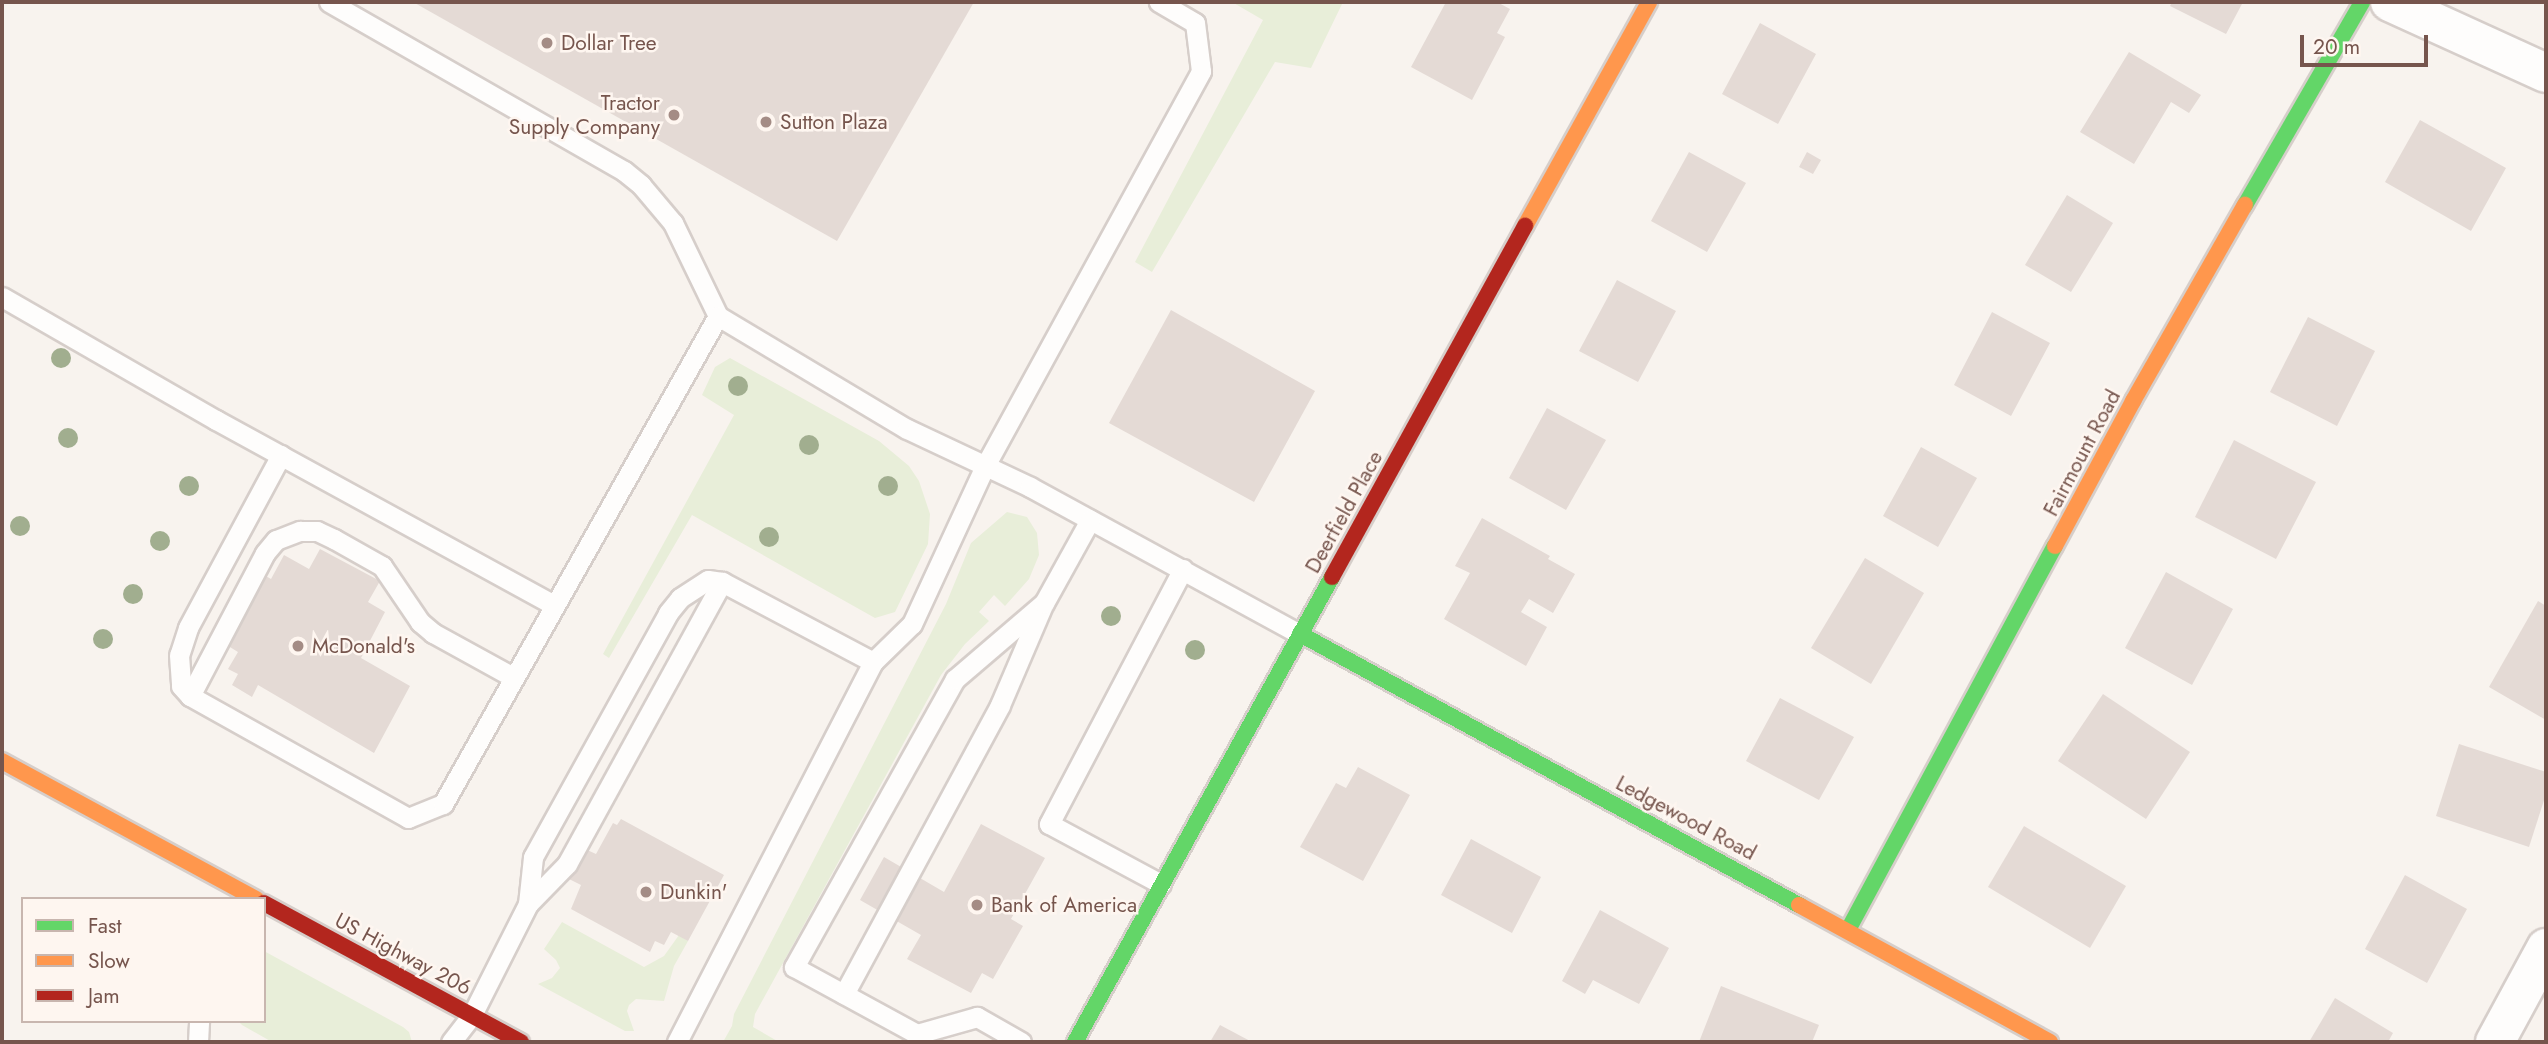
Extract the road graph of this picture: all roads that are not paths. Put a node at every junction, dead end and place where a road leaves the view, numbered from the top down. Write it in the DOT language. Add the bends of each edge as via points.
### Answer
graph roads {
  1 [pos="329,2"];
  2 [pos="1159,2"];
  3 [pos="1649,2"];
  4 [pos="2362,2"];
  5 [pos="2390,2"];
  6 [pos="2546,74"];
  7 [pos="2,297"];
  8 [pos="719,316"];
  9 [pos="281,455"];
  10 [pos="985,466"];
  11 [pos="1090,520"];
  12 [pos="1183,569"];
  13 [pos="722,582"];
  14 [pos="1044,603"];
  15 [pos="554,605"];
  16 [pos="1300,634"];
  17 [pos="873,662"];
  18 [pos="513,677"];
  19 [pos="190,696"];
  20 [pos="2,761"];
  21 [pos="1161,884"];
  22 [pos="251,897"];
  23 [pos="266,904"];
  24 [pos="528,904"];
  25 [pos="1848,930"];
  26 [pos="2546,948"];
  27 [pos="844,995"];
  28 [pos="472,1015"];
  29 [pos="199,1023"];
  30 [pos="198,1042"];
  31 [pos="451,1042"];
  32 [pos="521,1042"];
  33 [pos="677,1042"];
  34 [pos="1021,1042"];
  35 [pos="1074,1042"];
  36 [pos="2050,1042"];
  37 [pos="2495,1042"];
  1 -- 8 [label="lane" via="624,171 673,223"];
  2 -- 10 [label="lane" via="1195,23 1201,71"];
  3 -- 16 [label="main road, Deerfield Place"];
  4 -- 25 [label="main road, Fairmount Road" via="2133,401"];
  5 -- 6 [label="street"];
  7 -- 9 [label="lane"];
  8 -- 10 [label="lane" via="907,429"];
  8 -- 15 [label="lane"];
  9 -- 15 [label="lane"];
  9 -- 19 [label="lane" via="188,628 178,672 181,686"];
  10 -- 11 [label="lane"];
  10 -- 17 [label="lane" via="912,624"];
  11 -- 12 [label="lane"];
  11 -- 14 [label="lane"];
  12 -- 16 [label="lane"];
  12 -- 21 [label="lane" via="1049,824"];
  13 -- 17 [label="lane"];
  13 -- 24 [label="lane" via="567,864"];
  13 -- 24 [label="lane" via="708,580 695,587 668,613 533,857"];
  14 -- 27 [label="lane" via="1000,705"];
  14 -- 27 [label="lane" via="955,679 794,967"];
  15 -- 18 [label="lane"];
  16 -- 21 [label="main road, Deerfield Place"];
  16 -- 25 [label="main road, Ledgewood Road"];
  17 -- 33 [label="lane"];
  18 -- 19 [label="lane" via="443,804 408,818"];
  18 -- 19 [label="lane" via="420,622 382,566 317,531 300,531 276,540 265,553"];
  20 -- 22 [label="main road" via="203,879"];
  21 -- 35 [label="main road, Deerfield Place"];
  23 -- 28 [label="main road, US Highway 206"];
  24 -- 28 [label="lane"];
  25 -- 36 [label="main road, Ledgewood Road"];
  26 -- 37 [label="street"];
  27 -- 34 [label="lane" via="917,1034 977,1017"];
  28 -- 31 [label="lane"];
  28 -- 32 [label="main road, US Highway 206"];
  29 -- 30 [label="lane"];
}
